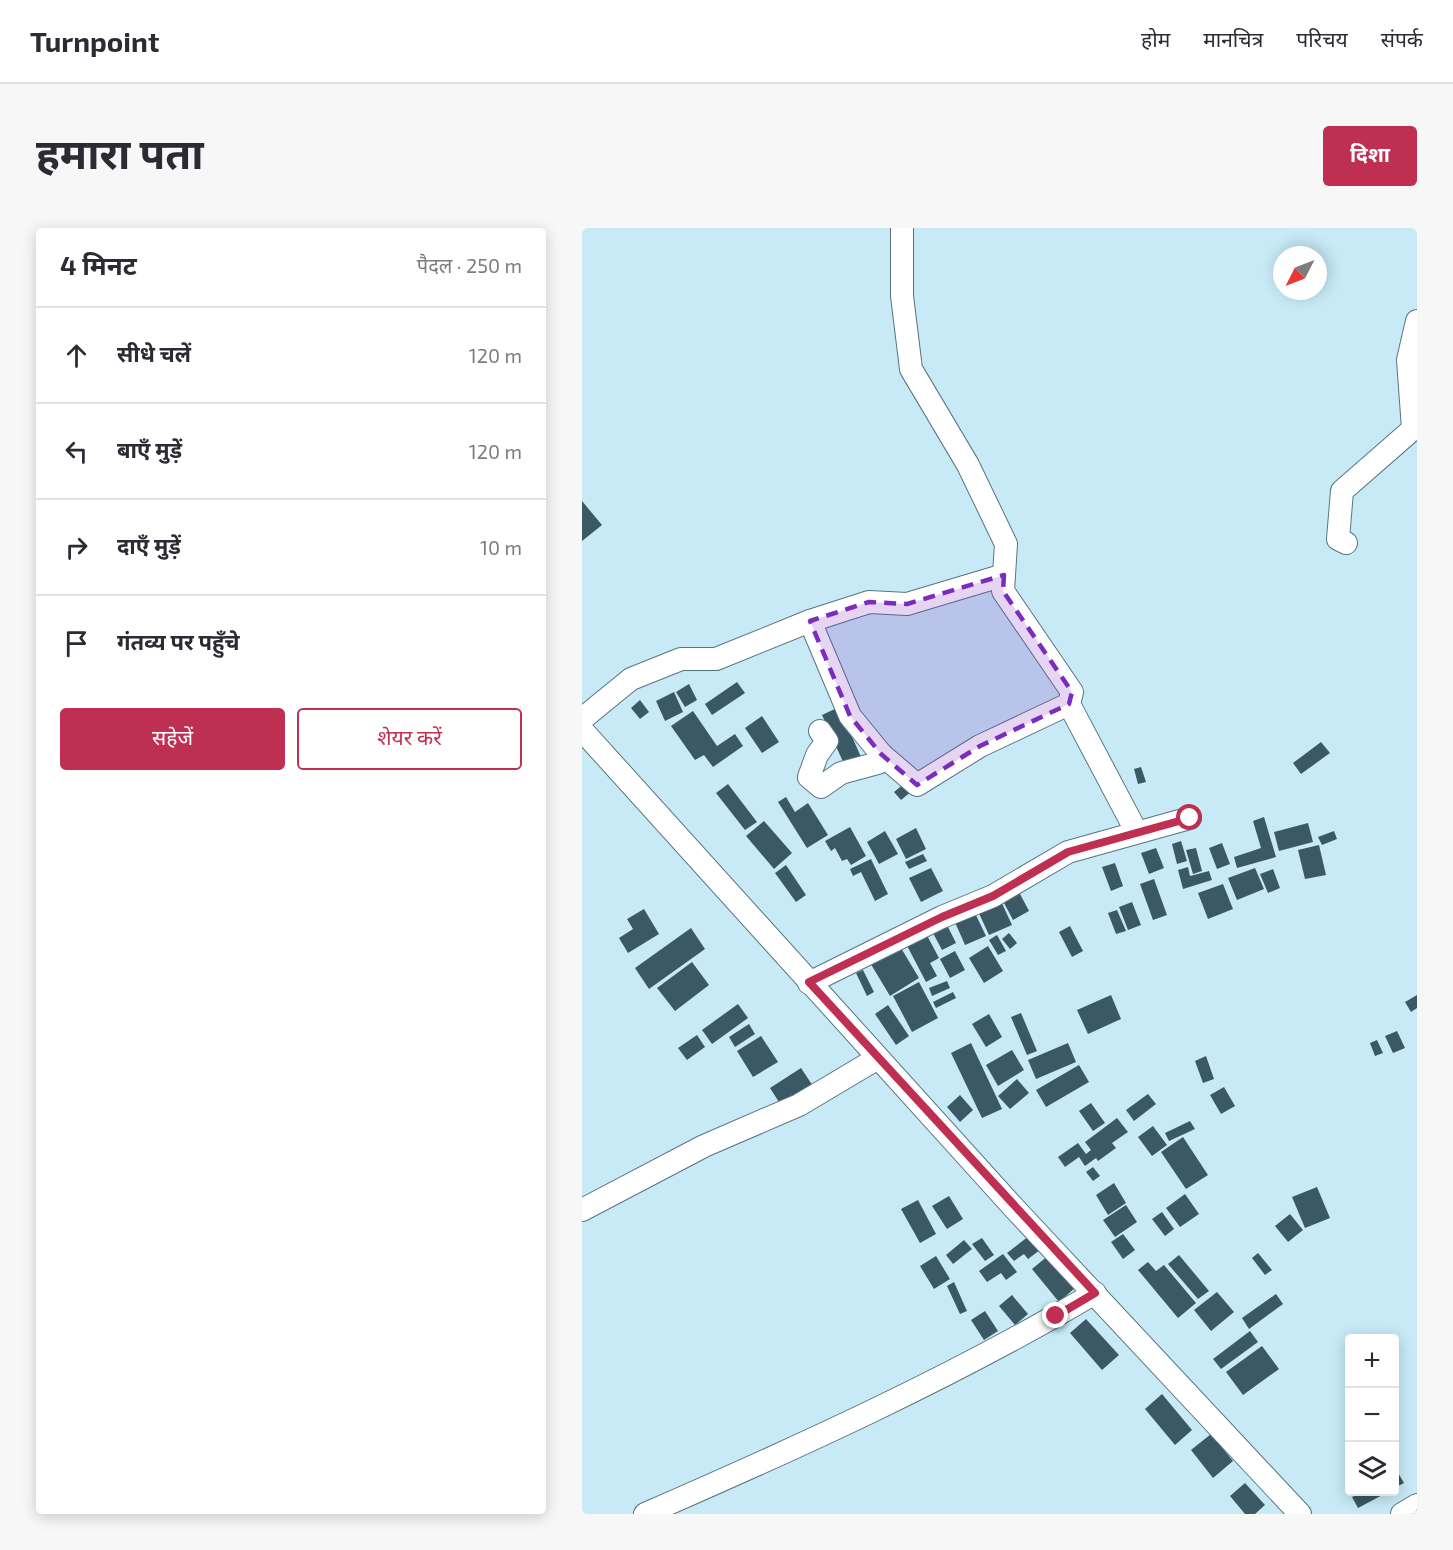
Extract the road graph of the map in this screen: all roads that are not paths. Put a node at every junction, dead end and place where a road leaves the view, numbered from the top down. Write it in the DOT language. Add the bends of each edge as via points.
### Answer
graph roads {
  1 [pos="902,228"];
  2 [pos="1417,321"];
  3 [pos="1346,543"];
  4 [pos="1004,575"];
  5 [pos="810,621"];
  6 [pos="1069,704"];
  7 [pos="582,719"];
  8 [pos="582,730"];
  9 [pos="820,731"];
  10 [pos="881,754"];
  11 [pos="1190,818"];
  12 [pos="1136,831"];
  13 [pos="809,982"];
  14 [pos="878,1058"];
  15 [pos="582,1210"];
  16 [pos="1095,1293"];
  17 [pos="1417,1505"];
  18 [pos="645,1514"];
  19 [pos="1300,1514"];
  20 [pos="1402,1514"];
  1 -- 4 [label="street" via="902,296 911,369 968,465 1006,544"];
  2 -- 3 [label="street" via="1408,360 1413,429 1342,491 1338,539"];
  4 -- 5 [label="street" via="907,604 869,602"];
  4 -- 6 [label="street" via="1003,591 1072,692"];
  5 -- 7 [label="street" via="716,659 681,659 631,679"];
  5 -- 10 [label="street" via="850,716"];
  6 -- 10 [label="street" via="980,746 917,784"];
  6 -- 12 [label="street"];
  8 -- 13 [label="street"];
  9 -- 10 [label="street" via="827,741 808,777 821,787 841,773 878,763"];
  11 -- 12 [label="street"];
  12 -- 13 [label="street" via="1068,852 993,896"];
  13 -- 14 [label="street"];
  14 -- 15 [label="street" via="799,1105 704,1146"];
  14 -- 16 [label="street"];
  16 -- 18 [label="street" via="968,1364 763,1463"];
  16 -- 19 [label="street"];
  17 -- 20 [label="street"];
}
